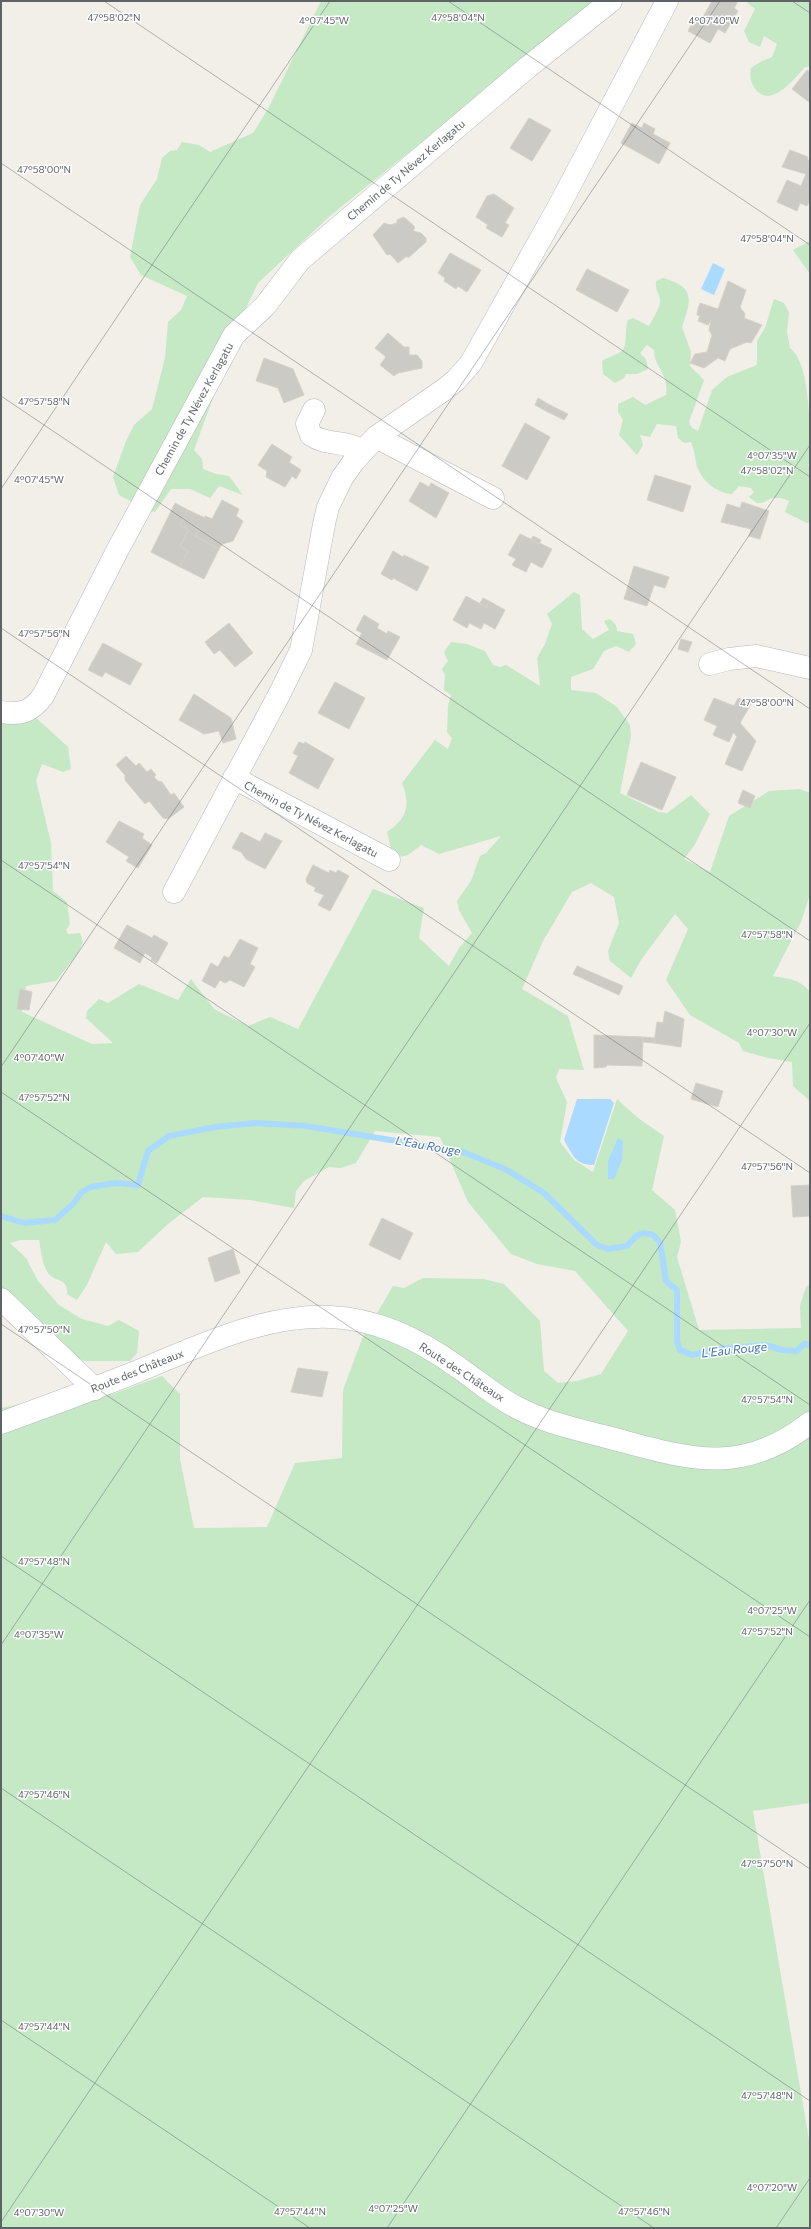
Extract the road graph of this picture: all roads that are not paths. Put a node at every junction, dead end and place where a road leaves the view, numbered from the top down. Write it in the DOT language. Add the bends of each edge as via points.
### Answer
graph roads {
  1 [pos="611,1"];
  2 [pos="667,1"];
  3 [pos="314,410"];
  4 [pos="369,444"];
  5 [pos="493,498"];
  6 [pos="710,664"];
  7 [pos="810,668"];
  8 [pos="1,712"];
  9 [pos="234,778"];
  10 [pos="389,860"];
  11 [pos="174,892"];
  12 [pos="1,1299"];
  13 [pos="95,1389"];
  14 [pos="1,1423"];
  15 [pos="810,1423"];
  1 -- 8 [label="street, Chemin de Ty Névez Kerlagatu" via="522,72 300,260 265,306 234,335 117,551 43,696 30,710 16,714"];
  2 -- 4 [label="street, Chemin de Ty Névez Kerlagatu" via="559,206 471,363 445,389"];
  3 -- 4 [label="street" via="307,424 311,435 327,442"];
  4 -- 5 [label="street"];
  4 -- 9 [label="street, Chemin de Ty Névez Kerlagatu" via="342,478 328,508 301,650"];
  6 -- 7 [label="street" via="756,656"];
  9 -- 10 [label="street, Chemin de Ty Névez Kerlagatu"];
  9 -- 11 [label="street, Chemin de Ty Névez Kerlagatu"];
  12 -- 13 [label="street"];
  13 -- 14 [label="street, Route des Châteaux"];
  13 -- 15 [label="street, Route des Châteaux" via="238,1331 284,1320 331,1317 371,1323 409,1338 457,1366 511,1404 542,1420 648,1449 692,1458 730,1458 748,1455 773,1445"];
}
